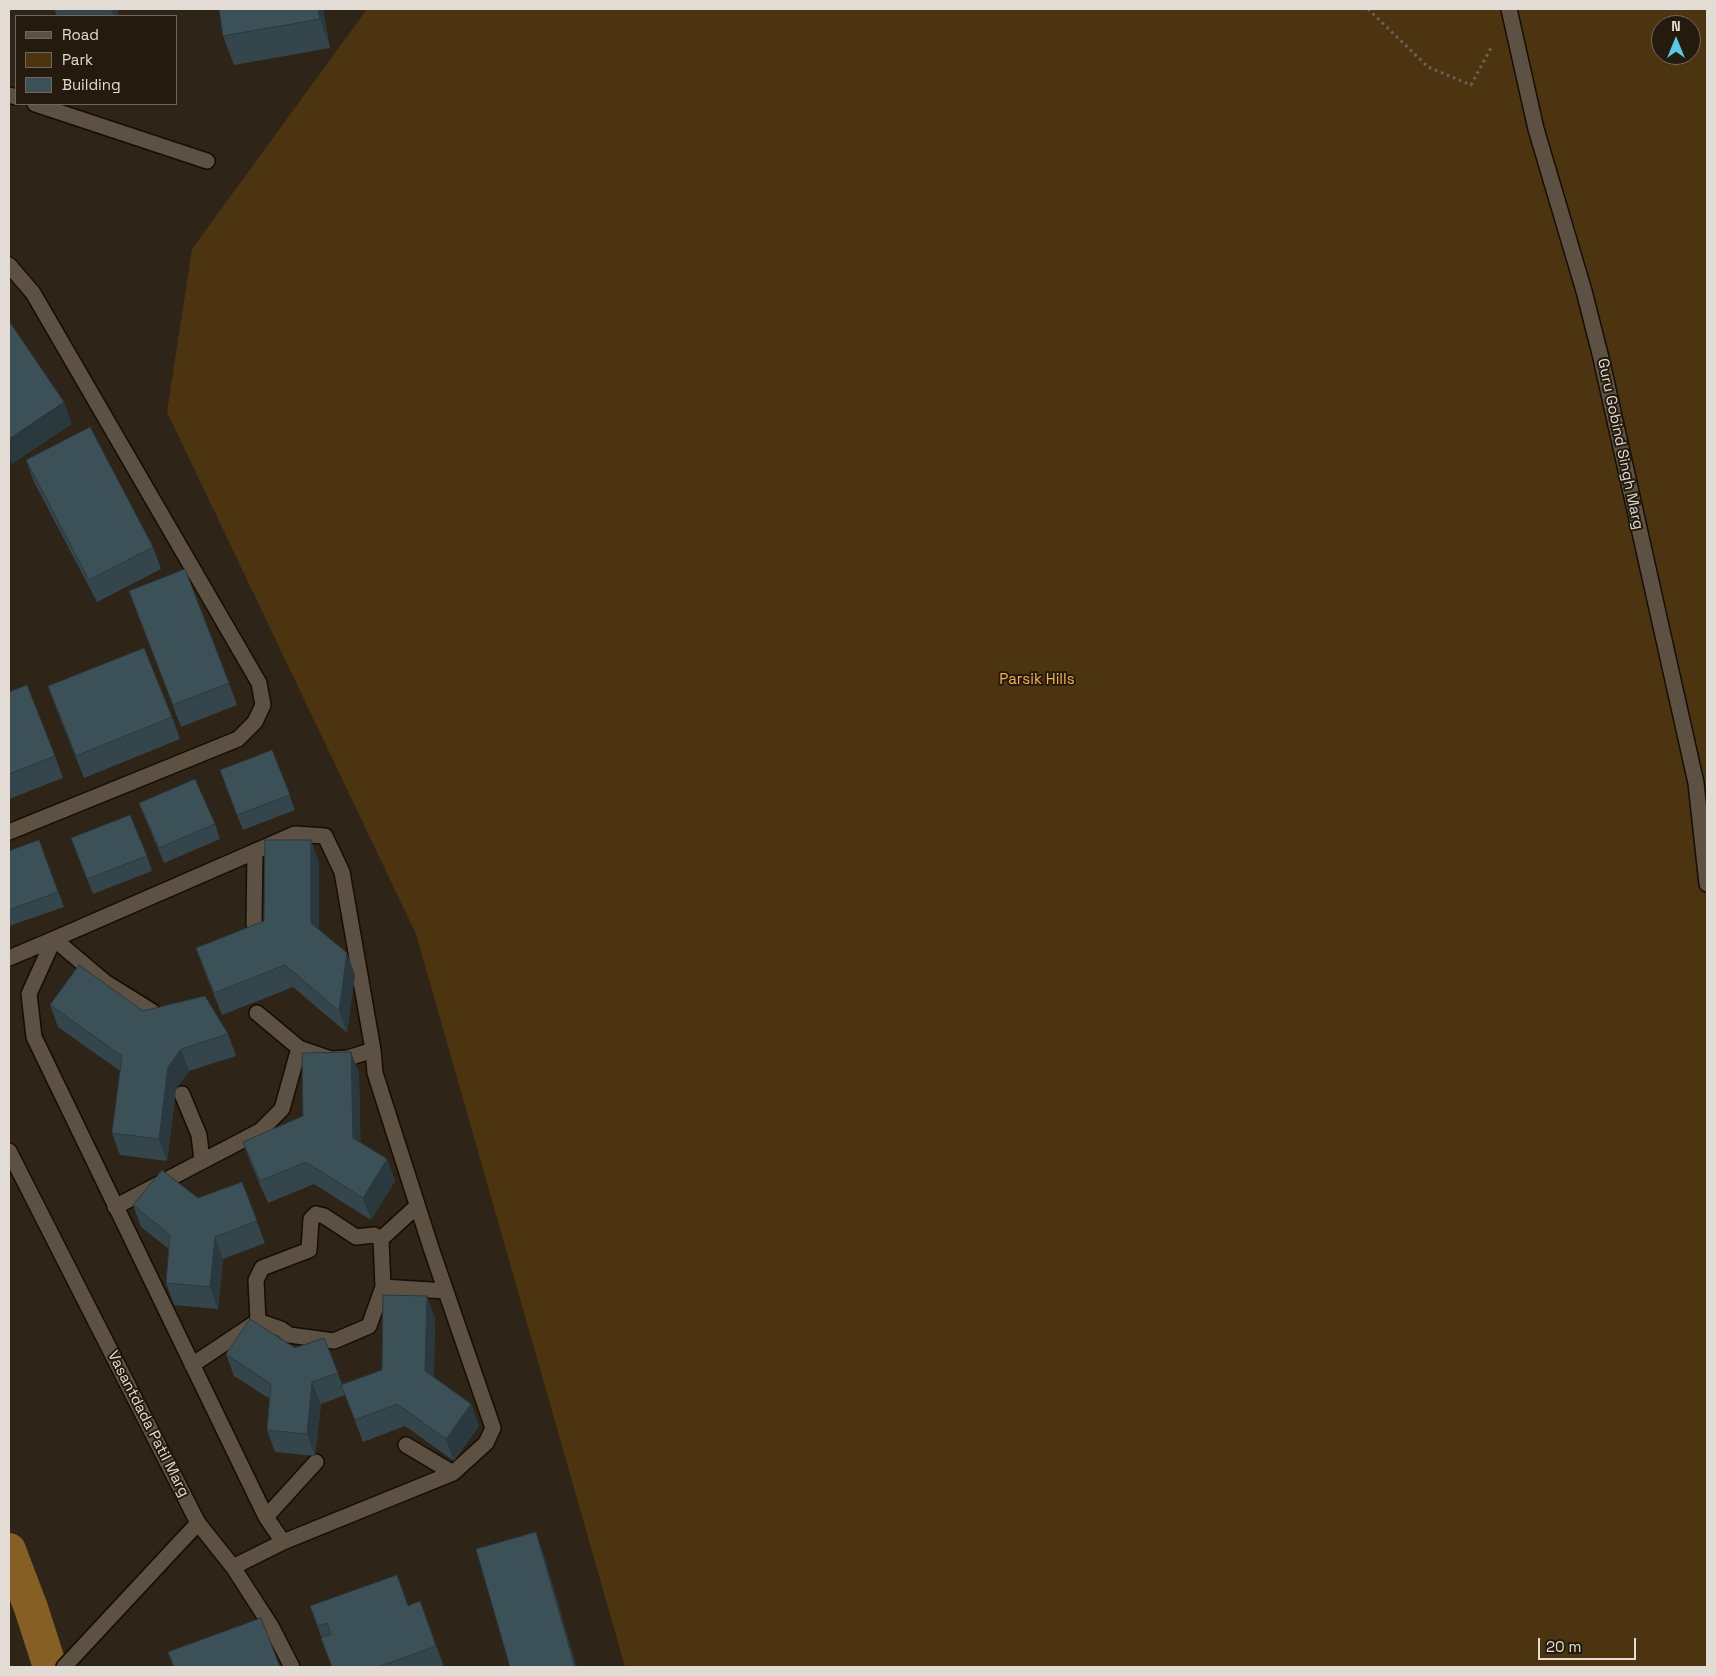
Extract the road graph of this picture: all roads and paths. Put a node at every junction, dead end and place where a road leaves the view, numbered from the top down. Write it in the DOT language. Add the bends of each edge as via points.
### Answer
graph roads {
  1 [pos="1368,9"];
  2 [pos="1509,12"];
  3 [pos="38,105"];
  4 [pos="207,161"];
  5 [pos="9,265"];
  6 [pos="9,832"];
  7 [pos="255,851"];
  8 [pos="1707,884"];
  9 [pos="254,924"];
  10 [pos="54,939"];
  11 [pos="9,958"];
  12 [pos="152,1012"];
  13 [pos="257,1013"];
  14 [pos="299,1048"];
  15 [pos="373,1050"];
  16 [pos="182,1094"];
  17 [pos="9,1151"];
  18 [pos="202,1160"];
  19 [pos="417,1206"];
  20 [pos="115,1207"];
  21 [pos="381,1239"];
  22 [pos="383,1288"];
  23 [pos="446,1291"];
  24 [pos="258,1320"];
  25 [pos="192,1365"];
  26 [pos="406,1445"];
  27 [pos="316,1462"];
  28 [pos="454,1473"];
  29 [pos="266,1517"];
  30 [pos="198,1523"];
  31 [pos="283,1542"];
  32 [pos="233,1567"];
  33 [pos="64,1667"];
  34 [pos="292,1667"];
  1 -- 2 [label="path" via="1428,67 1471,84"];
  2 -- 8 [label="street, Guru Gobind Singh Marg" via="1536,129 1601,358 1696,783"];
  3 -- 4 [label="street"];
  5 -- 6 [label="street" via="33,293 259,683 263,705 254,722 238,739"];
  7 -- 9 [label="street"];
  7 -- 10 [label="street"];
  7 -- 15 [label="street" via="295,834 325,836 342,872"];
  10 -- 11 [label="street"];
  10 -- 12 [label="street" via="105,982"];
  10 -- 20 [label="street" via="29,994 34,1037"];
  13 -- 14 [label="street"];
  14 -- 15 [label="street" via="331,1059 348,1058"];
  14 -- 18 [label="street" via="282,1109 260,1131"];
  15 -- 19 [label="street" via="375,1073"];
  16 -- 18 [label="street" via="199,1135"];
  17 -- 30 [label="street, Vasantdada Patil Marg"];
  18 -- 20 [label="street"];
  19 -- 21 [label="street"];
  19 -- 23 [label="street"];
  20 -- 25 [label="street"];
  21 -- 22 [label="street"];
  21 -- 24 [label="street" via="356,1236 316,1214 311,1219 309,1250 262,1268 256,1280"];
  22 -- 23 [label="street"];
  22 -- 24 [label="street" via="369,1326 334,1340 288,1335"];
  23 -- 28 [label="street" via="493,1428 486,1443"];
  24 -- 25 [label="street"];
  25 -- 29 [label="street"];
  26 -- 28 [label="street"];
  27 -- 29 [label="street"];
  28 -- 31 [label="street"];
  29 -- 31 [label="street"];
  30 -- 32 [label="street, Vasantdada Patil Marg"];
  30 -- 33 [label="street"];
  31 -- 32 [label="street"];
  32 -- 34 [label="street, Vasantdada Patil Marg"];
}
